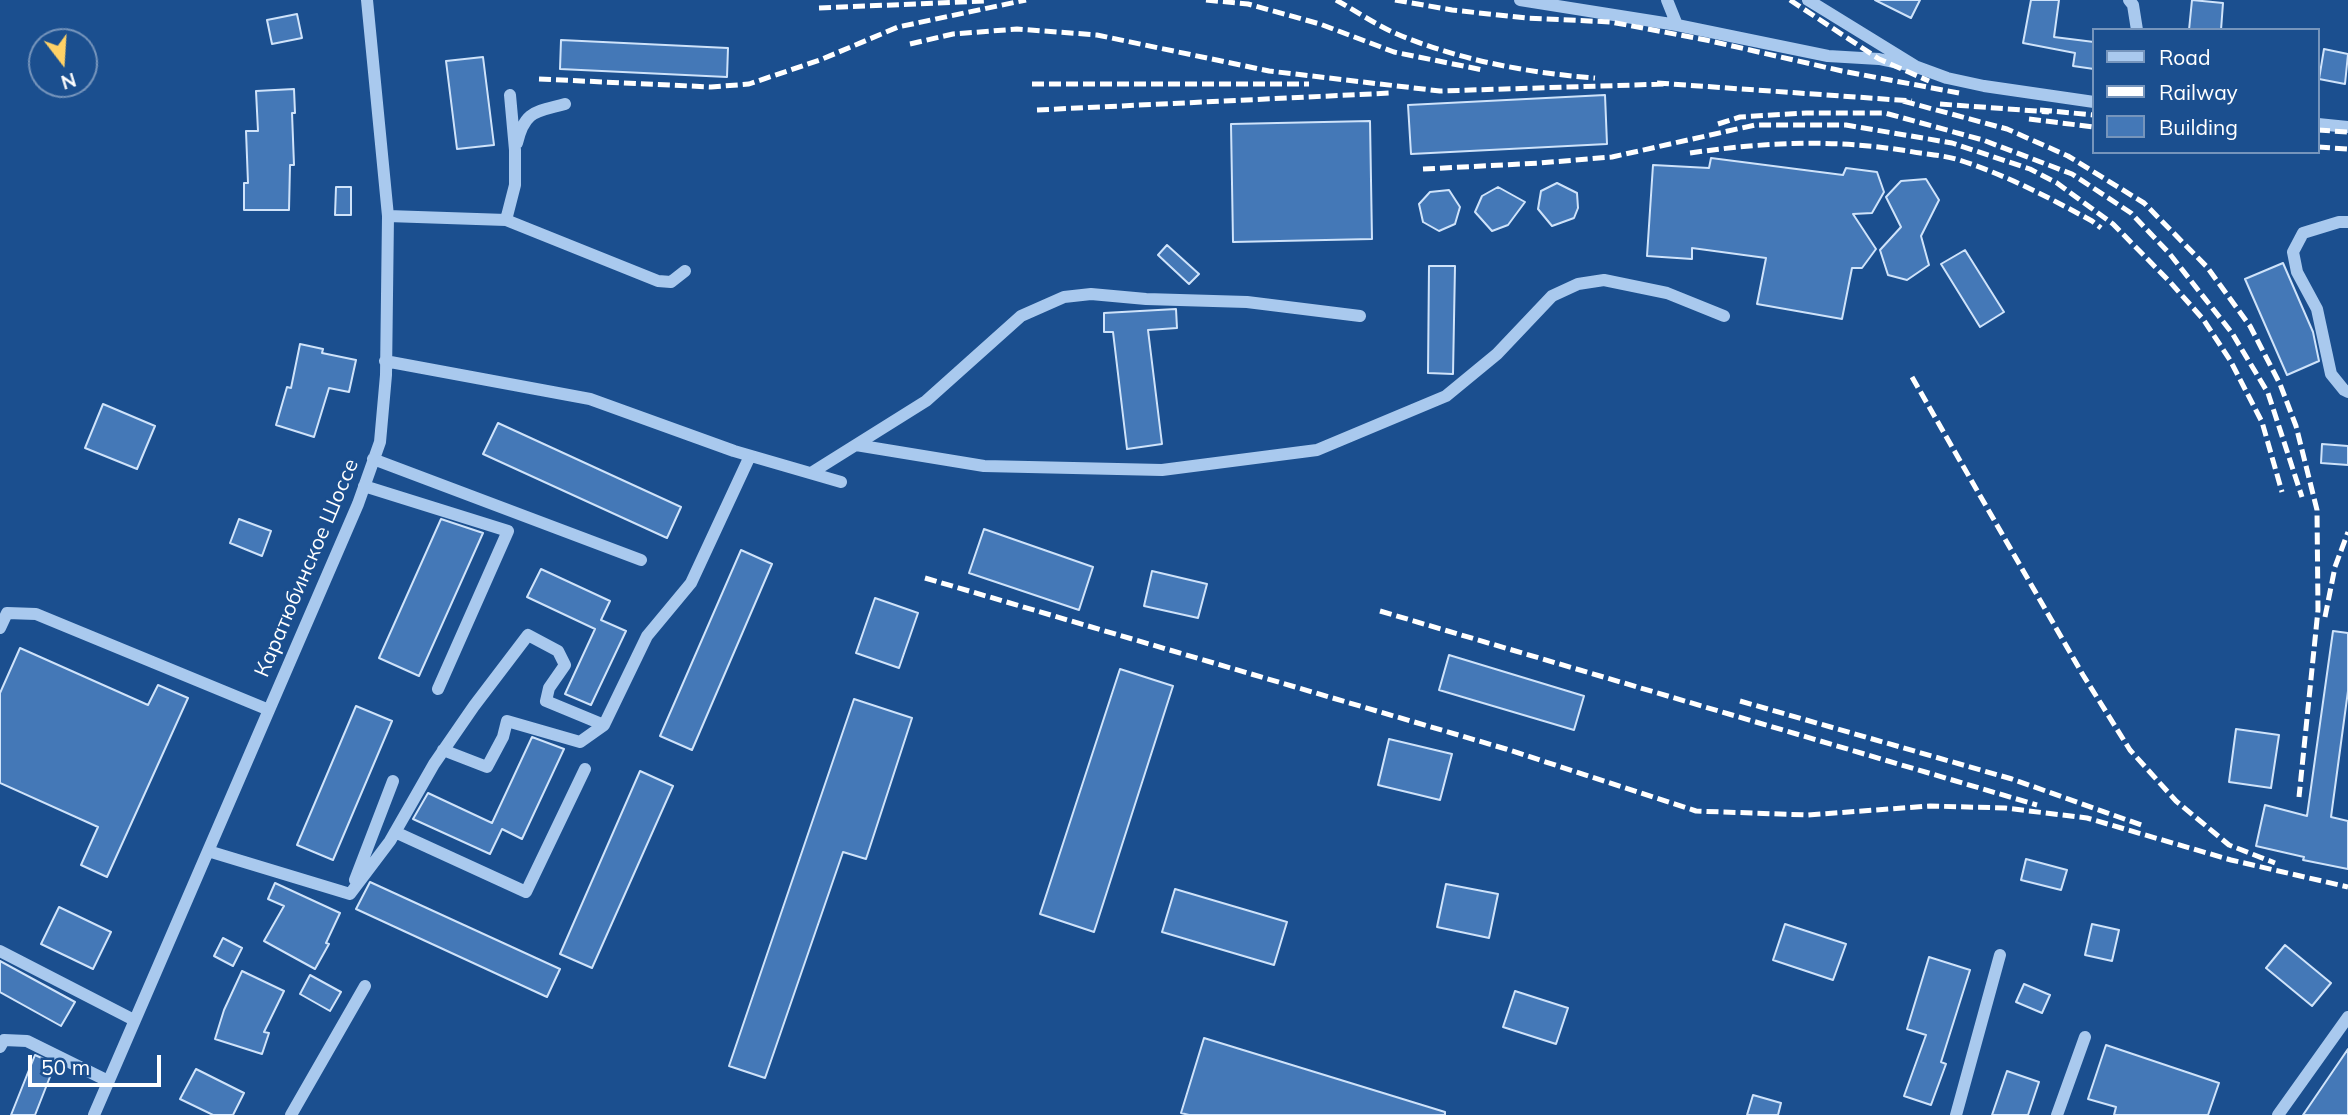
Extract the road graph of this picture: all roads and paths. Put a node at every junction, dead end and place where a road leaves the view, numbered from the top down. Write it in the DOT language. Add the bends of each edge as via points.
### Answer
graph roads {
  1 [pos="367,0"];
  2 [pos="1520,0"];
  3 [pos="1667,0"];
  4 [pos="1808,0"];
  5 [pos="2130,0"];
  6 [pos="1677,25"];
  7 [pos="2137,28"];
  8 [pos="1917,67"];
  9 [pos="510,95"];
  10 [pos="2092,102"];
  11 [pos="565,103"];
  12 [pos="2320,124"];
  13 [pos="2348,127"];
  14 [pos="515,150"];
  15 [pos="388,216"];
  16 [pos="506,220"];
  17 [pos="2348,222"];
  18 [pos="685,271"];
  19 [pos="1360,316"];
  20 [pos="1724,316"];
  21 [pos="385,361"];
  22 [pos="2348,392"];
  23 [pos="856,445"];
  24 [pos="750,456"];
  25 [pos="373,459"];
  26 [pos="811,473"];
  27 [pos="841,482"];
  28 [pos="364,486"];
  29 [pos="641,560"];
  30 [pos="0,628"];
  31 [pos="438,689"];
  32 [pos="269,710"];
  33 [pos="604,725"];
  34 [pos="443,750"];
  35 [pos="585,769"];
  36 [pos="393,781"];
  37 [pos="395,832"];
  38 [pos="208,850"];
  39 [pos="350,894"];
  40 [pos="0,951"];
  41 [pos="2000,955"];
  42 [pos="365,986"];
  43 [pos="2348,1017"];
  44 [pos="135,1020"];
  45 [pos="2085,1037"];
  46 [pos="0,1047"];
  47 [pos="108,1081"];
  48 [pos="94,1115"];
  49 [pos="291,1115"];
  50 [pos="1956,1115"];
  51 [pos="2057,1115"];
  52 [pos="2278,1115"];
  1 -- 15 [label="street, Каратюбинское Шоссе"];
  2 -- 6 [label="street"];
  3 -- 6 [label="street"];
  4 -- 8 [label="street"];
  5 -- 7 [label="street"];
  6 -- 8 [label="street" via="1828,55"];
  8 -- 10 [label="street" via="1984,86"];
  9 -- 14 [label="street"];
  11 -- 14 [label="street" via="532,113 521,128"];
  12 -- 13 [label="street"];
  14 -- 16 [label="street" via="515,185"];
  15 -- 16 [label="street"];
  15 -- 21 [label="street, Каратюбинское Шоссе"];
  16 -- 18 [label="street" via="658,281 671,282"];
  17 -- 22 [label="street" via="2303,233 2293,252 2297,272 2316,309 2331,374"];
  19 -- 23 [label="street" via="1247,302 1091,294 1064,297 1021,316 926,401"];
  20 -- 23 [label="street" via="1654,290 1605,280 1578,284 1552,296 1496,354 1446,396 1317,450 1162,470 984,466"];
  21 -- 24 [label="street" via="590,399"];
  21 -- 25 [label="street, Каратюбинское Шоссе" via="380,442"];
  23 -- 26 [label="street"];
  24 -- 26 [label="street"];
  24 -- 33 [label="street" via="691,583 647,636"];
  25 -- 28 [label="street, Каратюбинское Шоссе"];
  25 -- 29 [label="street"];
  26 -- 27 [label="street"];
  28 -- 31 [label="street" via="508,531"];
  28 -- 32 [label="street, Каратюбинское Шоссе"];
  30 -- 32 [label="street" via="7,613 37,614"];
  32 -- 38 [label="street, Каратюбинское Шоссе"];
  33 -- 34 [label="street" via="580,742 507,721 487,767"];
  33 -- 34 [label="street" via="546,701 565,665 558,651 528,635"];
  34 -- 37 [label="street"];
  35 -- 37 [label="street" via="526,892"];
  36 -- 39 [label="street"];
  37 -- 39 [label="street"];
  38 -- 39 [label="street"];
  38 -- 44 [label="street, Каратюбинское Шоссе"];
  40 -- 44 [label="street"];
  41 -- 50 [label="street"];
  42 -- 49 [label="street"];
  43 -- 52 [label="street"];
  44 -- 47 [label="street, Каратюбинское Шоссе"];
  45 -- 51 [label="street"];
  46 -- 47 [label="street" via="4,1040 27,1041"];
  47 -- 48 [label="street, Каратюбинское Шоссе"];
}
